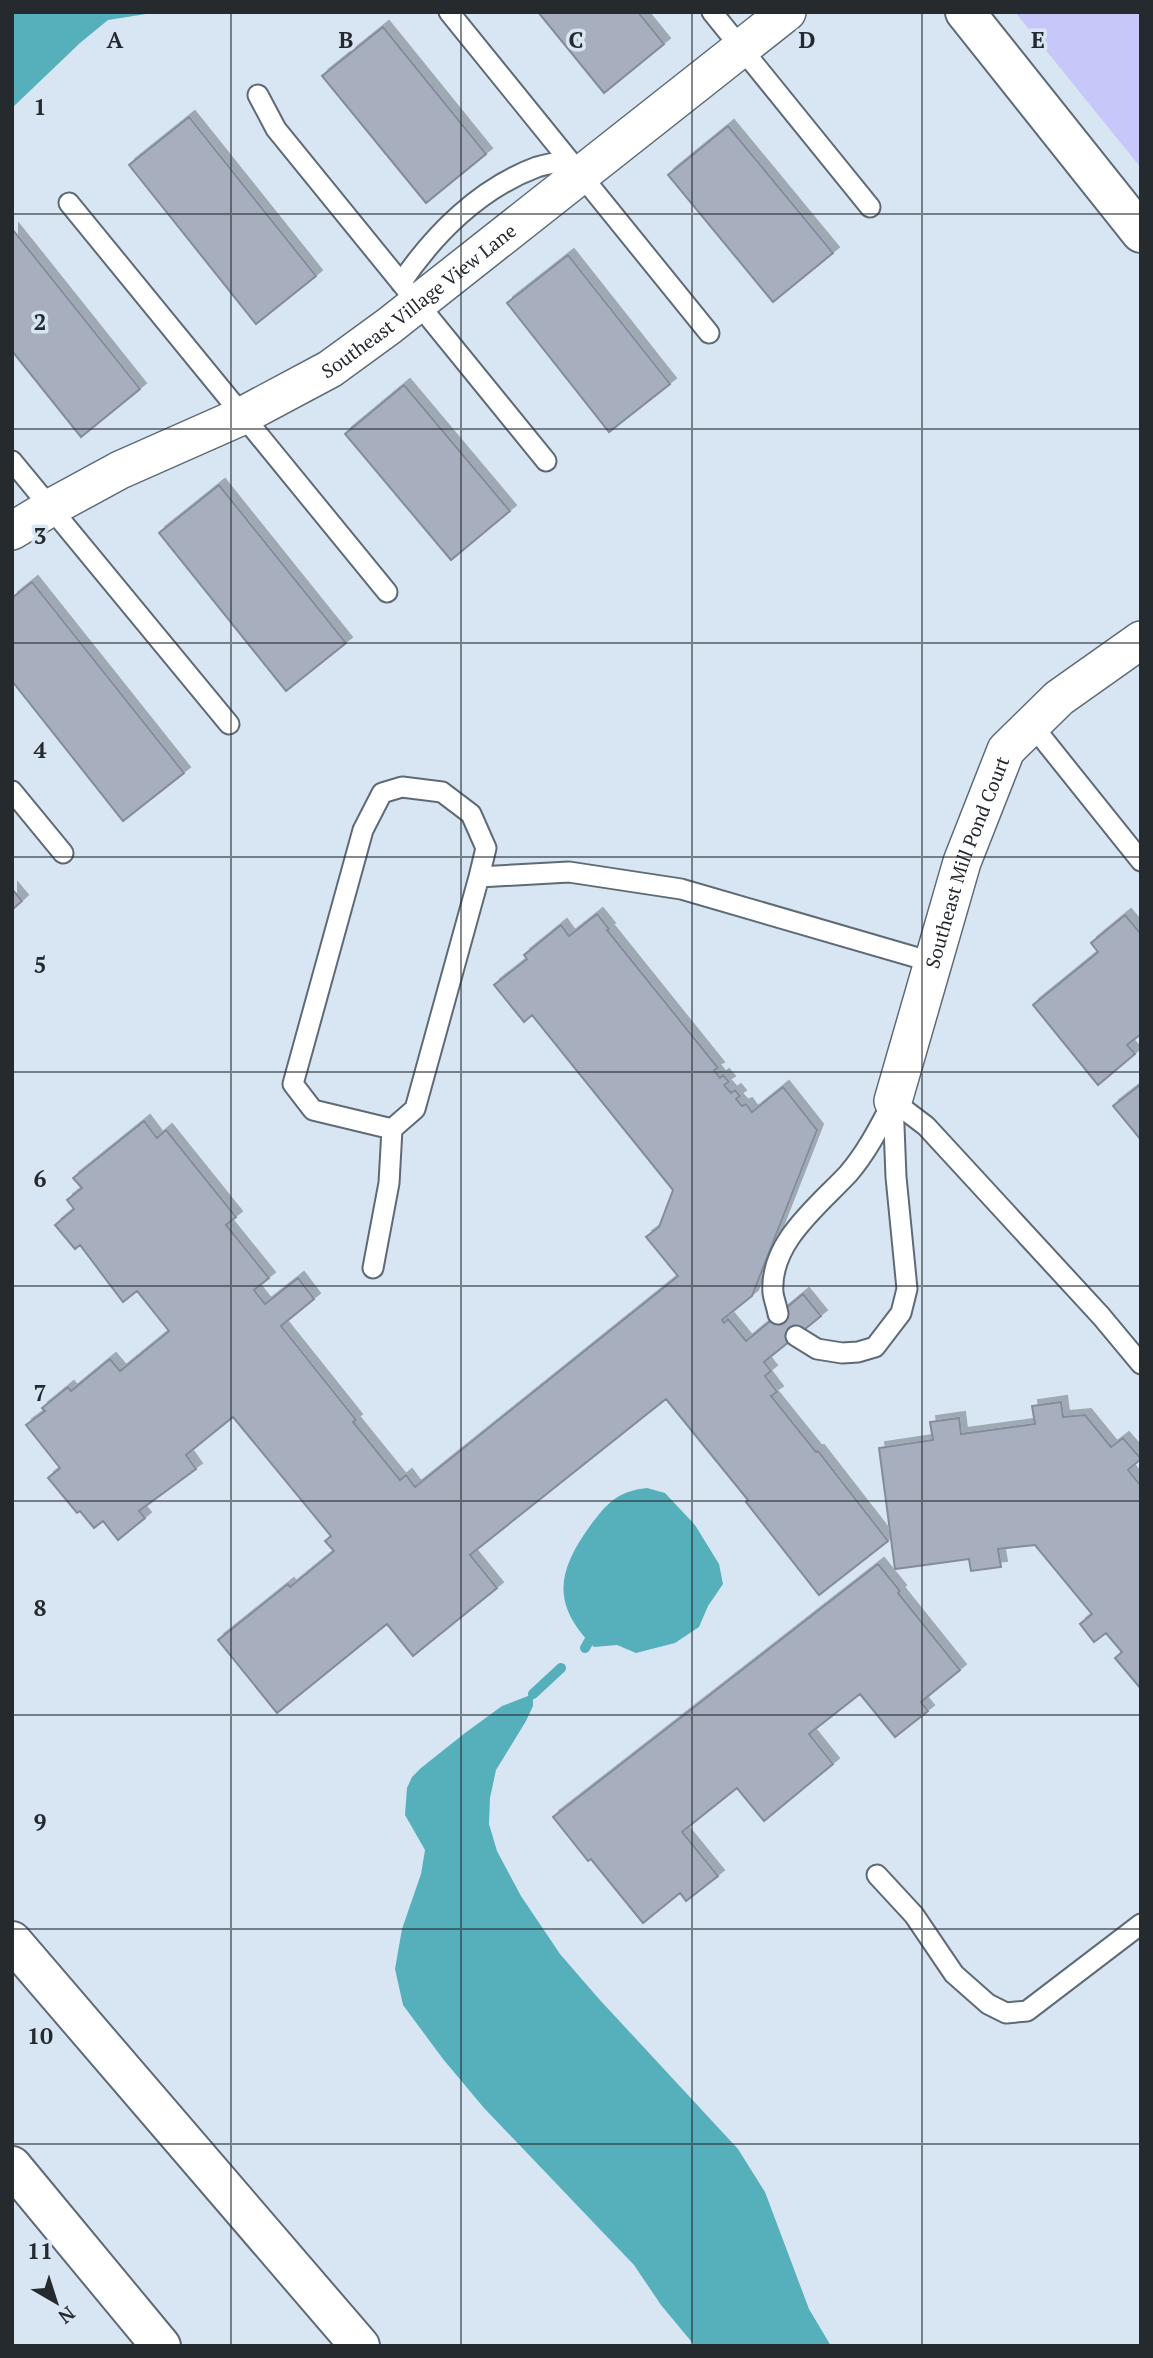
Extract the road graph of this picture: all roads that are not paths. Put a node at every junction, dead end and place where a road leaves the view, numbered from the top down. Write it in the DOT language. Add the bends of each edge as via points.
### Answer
graph roads {
  1 [pos="449,12"];
  2 [pos="712,12"];
  3 [pos="787,12"];
  4 [pos="965,12"];
  5 [pos="741,48"];
  6 [pos="258,95"];
  7 [pos="575,167"];
  8 [pos="69,203"];
  9 [pos="870,207"];
  10 [pos="1141,233"];
  11 [pos="410,293"];
  12 [pos="709,332"];
  13 [pos="242,416"];
  14 [pos="12,461"];
  15 [pos="547,461"];
  16 [pos="50,508"];
  17 [pos="12,531"];
  18 [pos="387,593"];
  19 [pos="1141,640"];
  20 [pos="229,724"];
  21 [pos="1032,725"];
  22 [pos="12,791"];
  23 [pos="63,853"];
  24 [pos="1141,861"];
  25 [pos="479,877"];
  26 [pos="932,962"];
  27 [pos="893,1101"];
  28 [pos="392,1129"];
  29 [pos="373,1268"];
  30 [pos="778,1314"];
  31 [pos="796,1336"];
  32 [pos="1141,1364"];
  33 [pos="877,1875"];
  34 [pos="1141,1924"];
  35 [pos="12,1941"];
  36 [pos="12,2166"];
  37 [pos="161,2346"];
  38 [pos="360,2346"];
  1 -- 7 [label="lane"];
  2 -- 5 [label="lane"];
  3 -- 5 [label="street, Southeast Village View Lane"];
  4 -- 10 [label="main road"];
  5 -- 7 [label="street, Southeast Village View Lane"];
  5 -- 9 [label="lane"];
  6 -- 11 [label="lane" via="276,129"];
  7 -- 11 [label="street, Southeast Village View Lane"];
  7 -- 12 [label="lane"];
  8 -- 13 [label="lane"];
  11 -- 13 [label="street, Southeast Village View Lane" via="330,369"];
  11 -- 15 [label="lane"];
  13 -- 16 [label="street, Southeast Village View Lane" via="120,470"];
  13 -- 18 [label="lane"];
  14 -- 16 [label="lane"];
  16 -- 17 [label="street, Southeast Village View Lane"];
  16 -- 20 [label="lane"];
  19 -- 21 [label="street, Southeast Mill Pond Court" via="1059,698"];
  21 -- 24 [label="lane"];
  21 -- 26 [label="street, Southeast Mill Pond Court" via="1006,750 962,862"];
  22 -- 23 [label="lane"];
  25 -- 26 [label="lane" via="569,872 681,889"];
  25 -- 28 [label="lane" via="415,1109"];
  25 -- 28 [label="lane" via="486,848 471,814 442,792 402,788 382,793 363,830 293,1084 313,1110"];
  26 -- 27 [label="street, Southeast Mill Pond Court"];
  27 -- 30 [label="lane" via="848,1174 793,1233 775,1270 773,1293"];
  27 -- 31 [label="lane" via="895,1177 907,1289 901,1313 875,1347 858,1352 817,1349"];
  27 -- 32 [label="lane" via="926,1126"];
  28 -- 29 [label="lane" via="389,1183"];
  33 -- 34 [label="lane" via="914,1915 954,1974 988,2004 1006,2013 1027,2011"];
  35 -- 38 [label="main road"];
  36 -- 37 [label="main road"];
}
